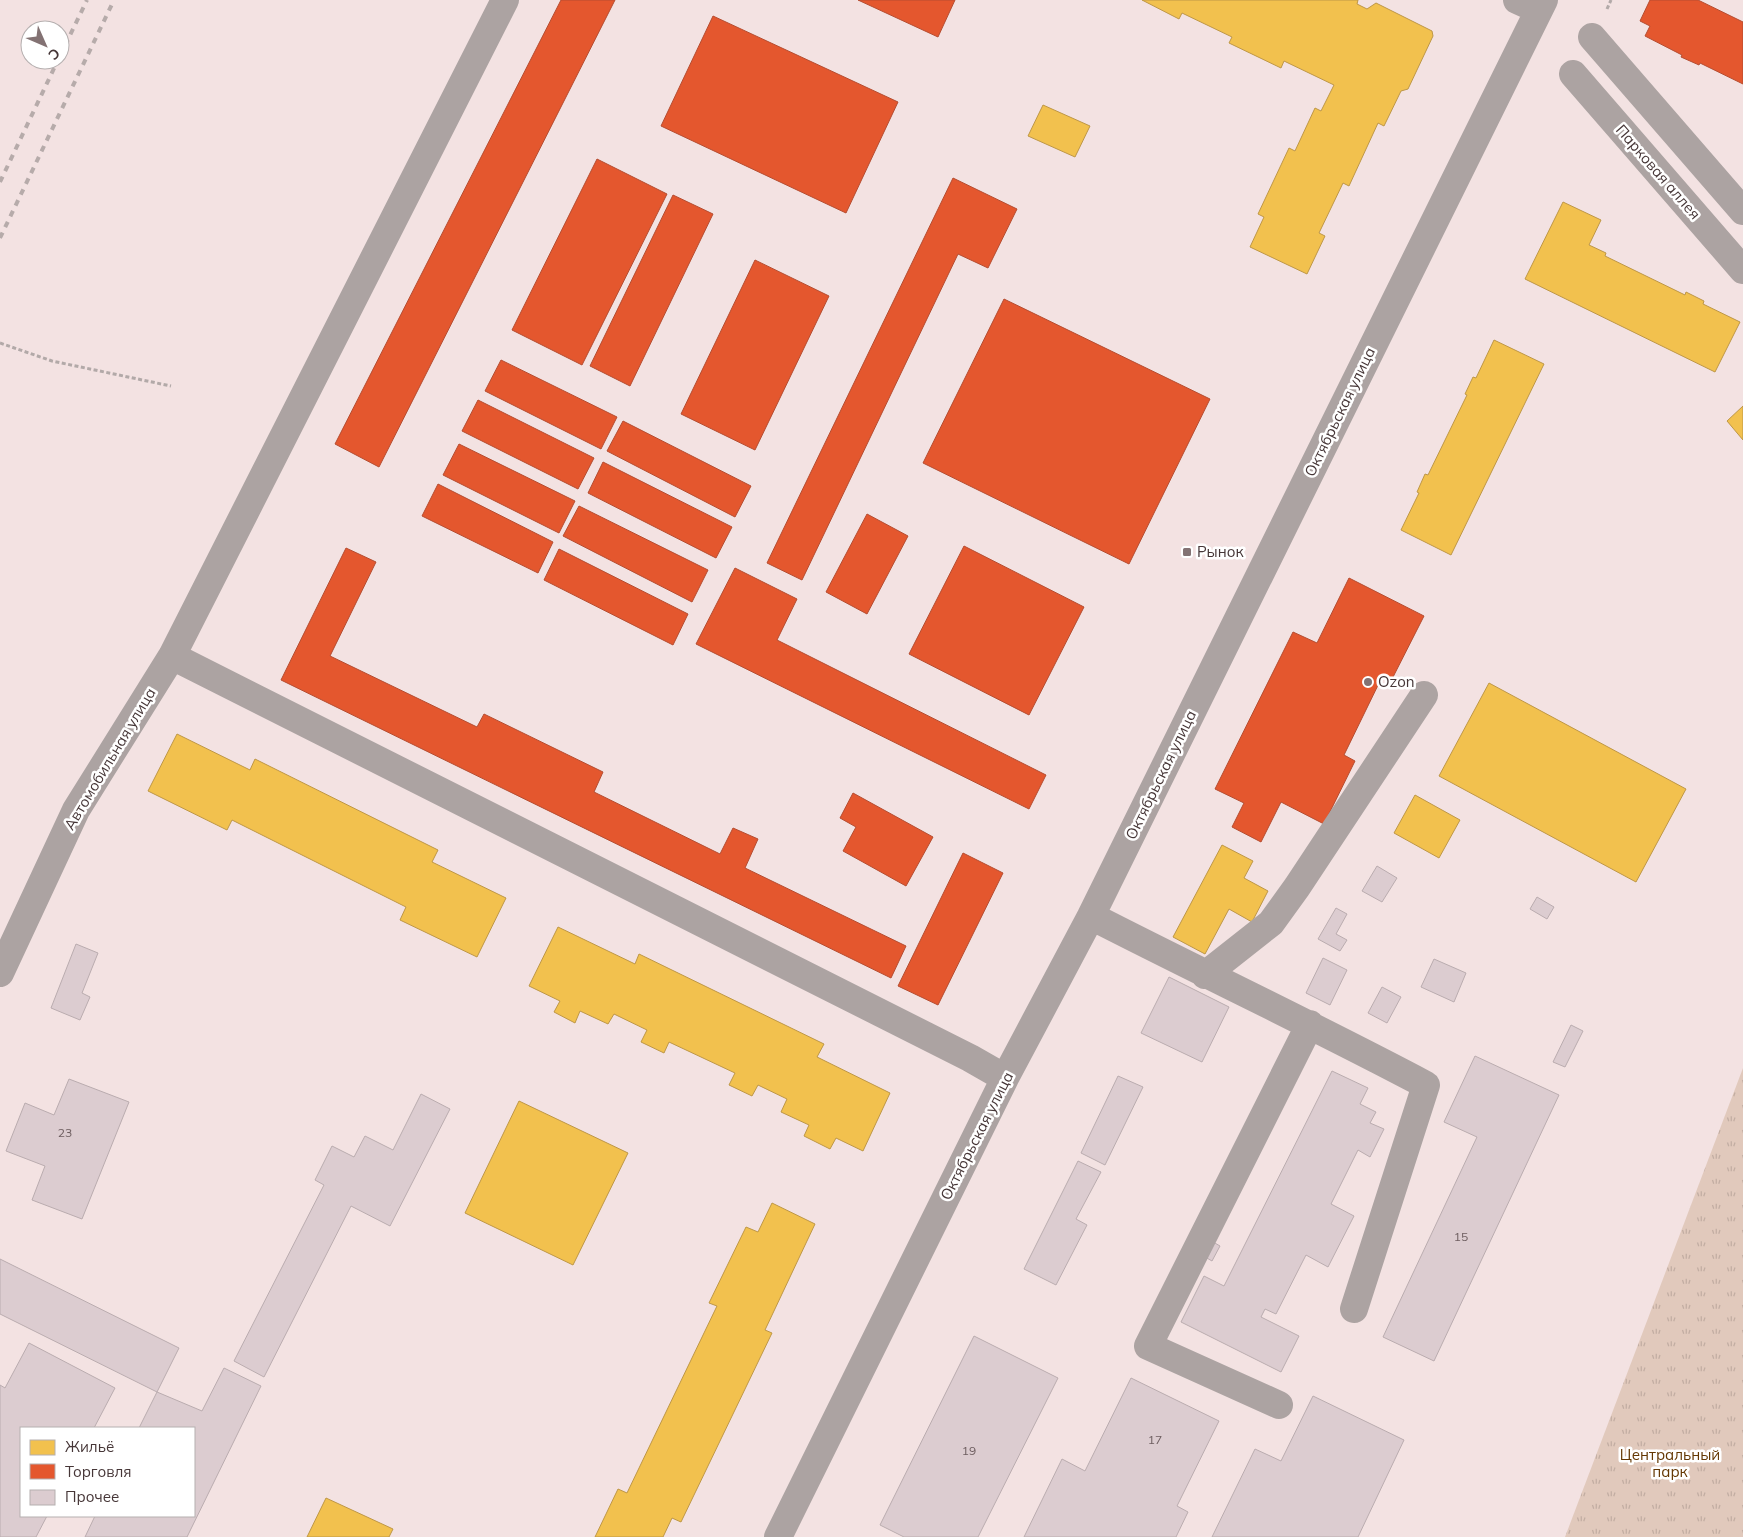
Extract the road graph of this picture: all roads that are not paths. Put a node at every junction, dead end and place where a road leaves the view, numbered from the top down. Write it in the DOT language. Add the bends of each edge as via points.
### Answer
graph roads {
  1 [pos="505,0"];
  2 [pos="1534,3"];
  3 [pos="1592,37"];
  4 [pos="1573,74"];
  5 [pos="1743,211"];
  6 [pos="1743,270"];
  7 [pos="172,656"];
  8 [pos="1424,695"];
  9 [pos="1090,916"];
  10 [pos="0,973"];
  11 [pos="1205,975"];
  12 [pos="1310,1024"];
  13 [pos="1005,1078"];
  14 [pos="1354,1309"];
  15 [pos="1279,1405"];
  16 [pos="778,1537"];
  1 -- 7 [label="street, Автомобильная улица"];
  2 -- 9 [label="street, Октябрьская улица"];
  3 -- 5 [label="street"];
  4 -- 6 [label="street, Парковая аллея"];
  7 -- 10 [label="street, Автомобильная улица" via="76,810"];
  7 -- 13 [label="street"];
  8 -- 11 [label="street" via="1271,923"];
  9 -- 11 [label="street"];
  9 -- 13 [label="street, Октябрьская улица"];
  11 -- 12 [label="street"];
  12 -- 14 [label="street" via="1426,1085"];
  12 -- 15 [label="street" via="1148,1346"];
  13 -- 16 [label="street, Октябрьская улица"];
}
